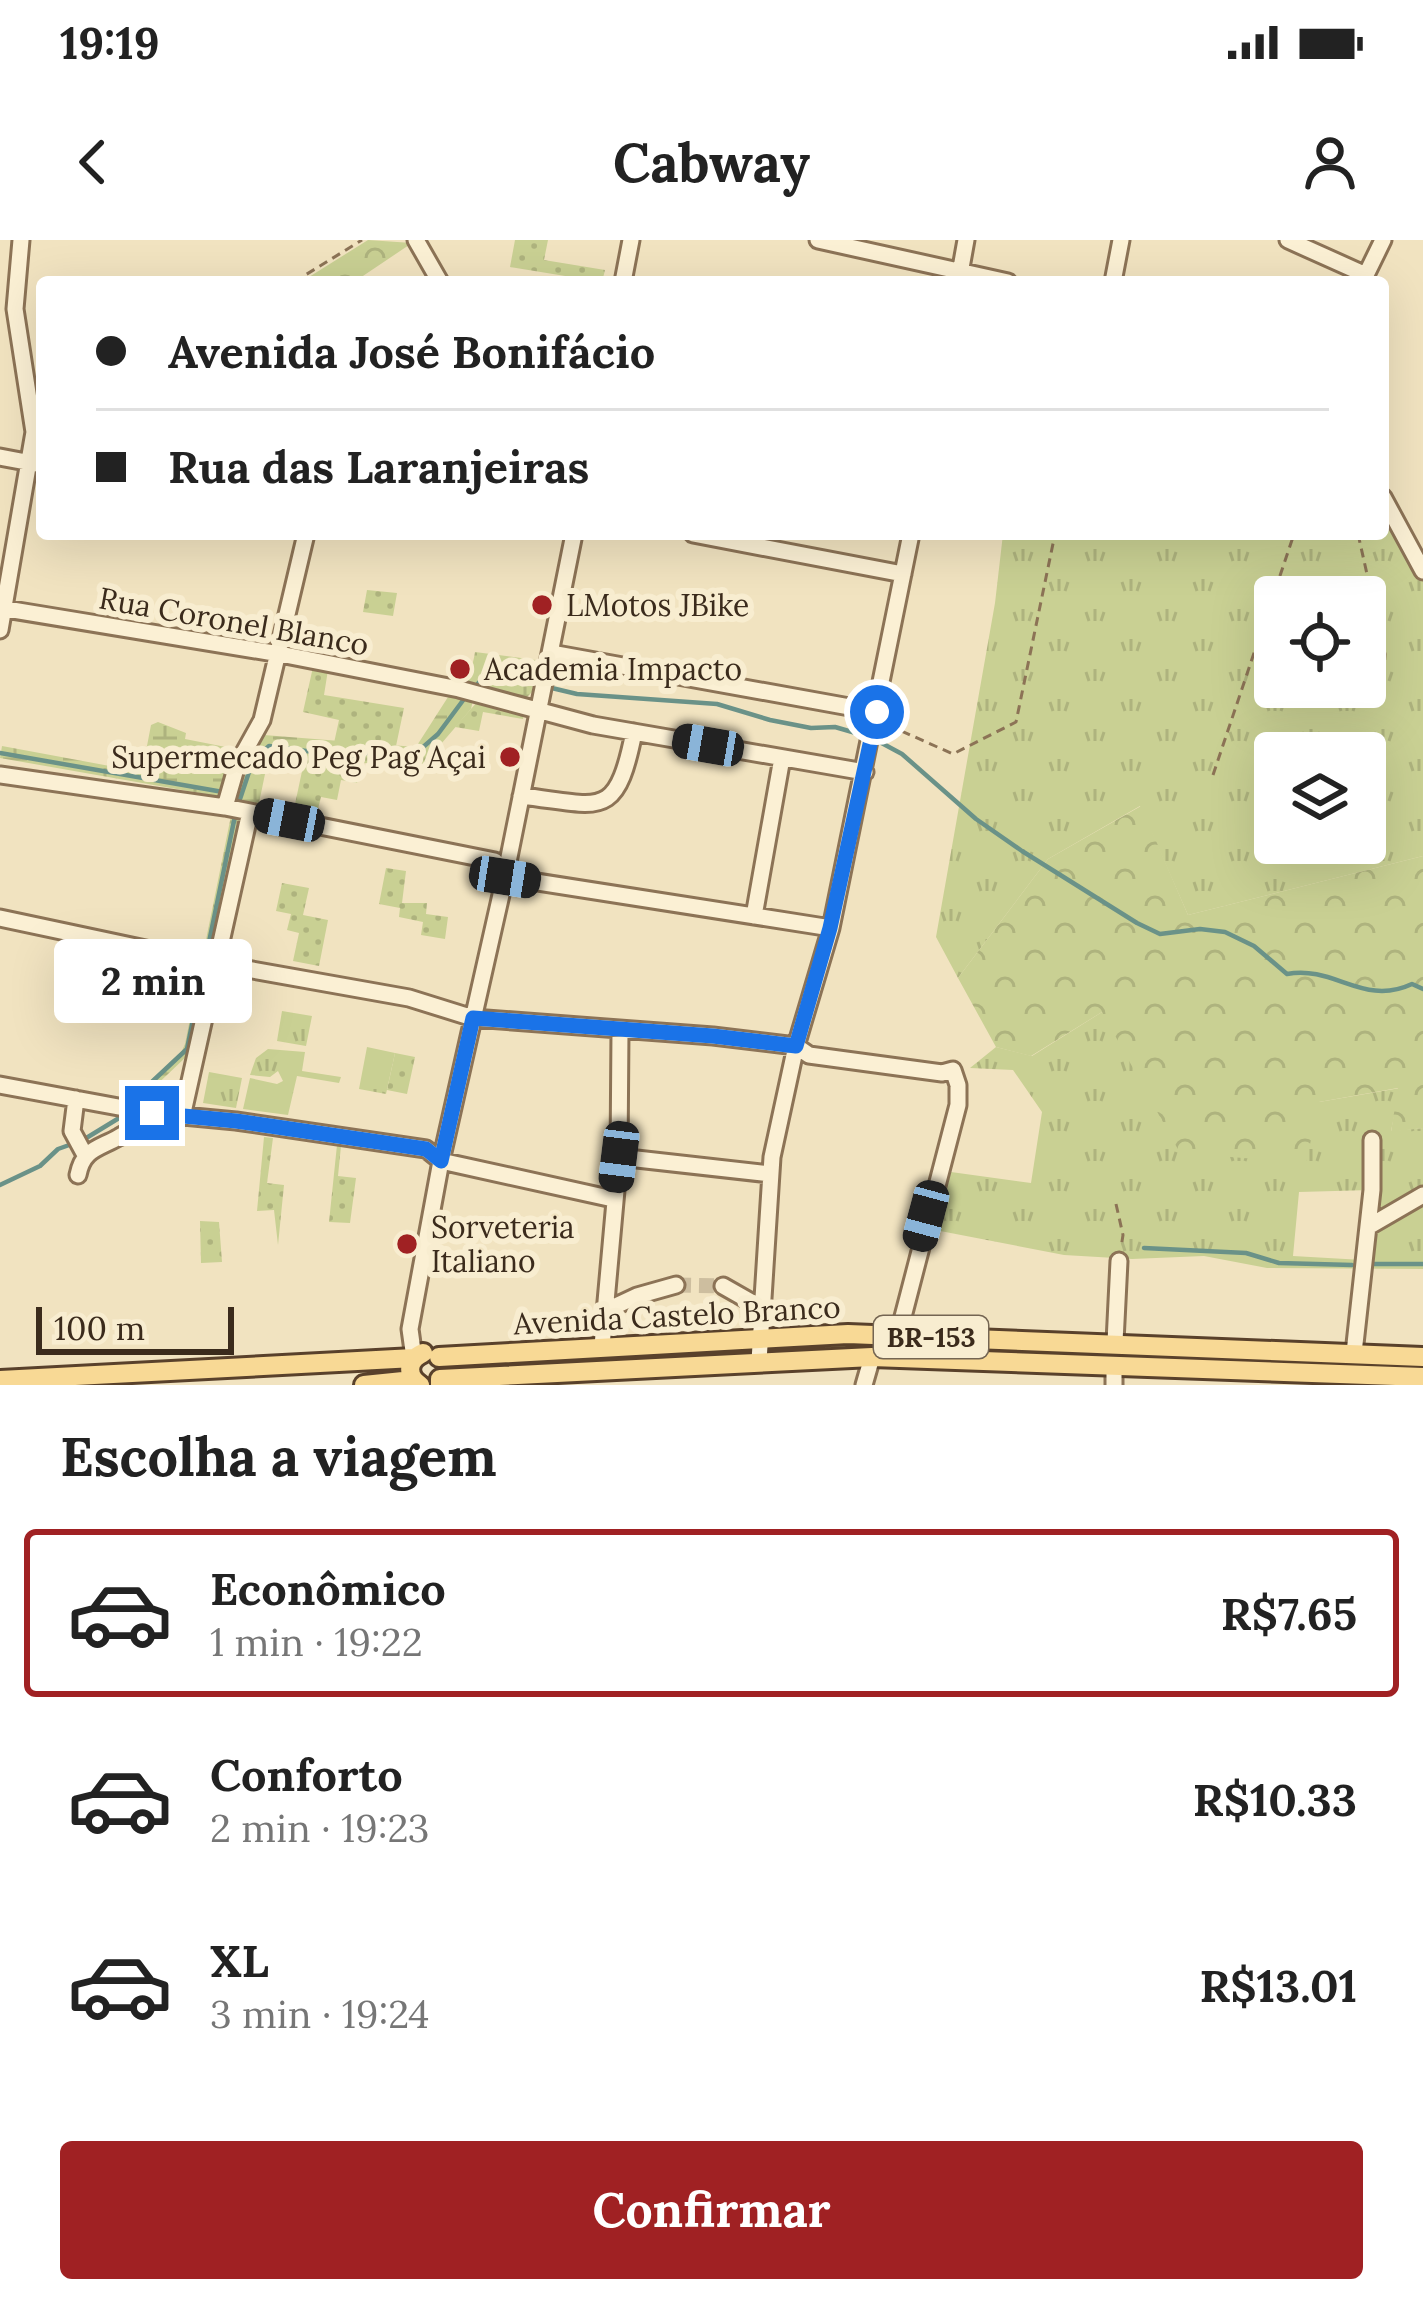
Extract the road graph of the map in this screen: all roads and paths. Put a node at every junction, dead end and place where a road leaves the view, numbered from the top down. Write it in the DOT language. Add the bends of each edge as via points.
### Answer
graph roads {
  1 [pos="21,240"];
  2 [pos="362,240"];
  3 [pos="416,240"];
  4 [pos="631,240"];
  5 [pos="818,240"];
  6 [pos="966,240"];
  7 [pos="1120,240"];
  8 [pos="1288,240"];
  9 [pos="1383,240"];
  10 [pos="304,276"];
  11 [pos="437,276"];
  12 [pos="624,276"];
  13 [pos="955,276"];
  14 [pos="959,276"];
  15 [pos="1114,276"];
  16 [pos="1358,276"];
  17 [pos="1365,276"];
  18 [pos="36,417"];
  19 [pos="0,457"];
  20 [pos="35,464"];
  21 [pos="1389,508"];
  22 [pos="305,540"];
  23 [pos="573,540"];
  24 [pos="724,540"];
  25 [pos="910,540"];
  26 [pos="1054,540"];
  27 [pos="1292,540"];
  28 [pos="1359,540"];
  29 [pos="1423,571"];
  30 [pos="902,574"];
  31 [pos="1367,576"];
  32 [pos="2,608"];
  33 [pos="0,630"];
  34 [pos="280,654"];
  35 [pos="549,662"];
  36 [pos="540,704"];
  37 [pos="875,720"];
  38 [pos="634,732"];
  39 [pos="782,758"];
  40 [pos="866,766"];
  41 [pos="0,775"];
  42 [pos="1213,775"];
  43 [pos="520,796"];
  44 [pos="237,810"];
  45 [pos="505,877"];
  46 [pos="754,916"];
  47 [pos="0,918"];
  48 [pos="830,928"];
  49 [pos="210,963"];
  50 [pos="473,1018"];
  51 [pos="620,1031"];
  52 [pos="796,1046"];
  53 [pos="0,1085"];
  54 [pos="76,1099"];
  55 [pos="137,1110"];
  56 [pos="182,1117"];
  57 [pos="1372,1140"];
  58 [pos="78,1144"];
  59 [pos="619,1157"];
  60 [pos="441,1161"];
  61 [pos="770,1174"];
  62 [pos="78,1175"];
  63 [pos="1423,1195"];
  64 [pos="613,1199"];
  65 [pos="1116,1204"];
  66 [pos="1368,1227"];
  67 [pos="1119,1262"];
  68 [pos="676,1285"];
  69 [pos="723,1286"];
  70 [pos="760,1307"];
  71 [pos="605,1311"];
  72 [pos="898,1336"];
  73 [pos="759,1337"];
  74 [pos="1022,1339"];
  75 [pos="1115,1342"];
  76 [pos="610,1345"];
  77 [pos="1354,1353"];
  78 [pos="439,1357"];
  79 [pos="872,1357"];
  80 [pos="1423,1357"];
  81 [pos="414,1358"];
  82 [pos="759,1361"];
  83 [pos="1019,1361"];
  84 [pos="297,1363"];
  85 [pos="1114,1375"];
  86 [pos="1423,1377"];
  87 [pos="185,1378"];
  88 [pos="598,1378"];
  89 [pos="0,1380"];
  90 [pos="1349,1380"];
  91 [pos="440,1383"];
  92 [pos="297,1385"];
  93 [pos="364,1385"];
  94 [pos="864,1385"];
  1 -- 18 [label="street" via="15,310"];
  2 -- 10 [label="path"];
  3 -- 11 [label="street"];
  4 -- 12 [label="street"];
  5 -- 13 [label="street"];
  6 -- 14 [label="street"];
  7 -- 15 [label="street"];
  8 -- 16 [label="street"];
  9 -- 17 [label="street"];
  19 -- 20 [label="street"];
  20 -- 32 [label="street"];
  21 -- 29 [label="street"];
  22 -- 34 [label="street"];
  23 -- 35 [label="street"];
  24 -- 30 [label="street"];
  25 -- 30 [label="street"];
  26 -- 37 [label="path" via="1016,722 953,754"];
  27 -- 42 [label="path"];
  28 -- 31 [label="path"];
  30 -- 37 [label="street"];
  32 -- 33 [label="street"];
  32 -- 34 [label="street, Rua Coronel Blanco"];
  34 -- 36 [label="street, Rua Coronel Blanco"];
  34 -- 44 [label="street" via="262,720 237,765"];
  35 -- 36 [label="street"];
  35 -- 37 [label="street"];
  36 -- 38 [label="street, Rua Coronel Blanco"];
  36 -- 43 [label="street"];
  37 -- 40 [label="street"];
  38 -- 39 [label="street, Rua Coronel Blanco"];
  38 -- 43 [label="street" via="625,777 612,796 587,803"];
  39 -- 40 [label="street, Rua Coronel Blanco"];
  39 -- 46 [label="street"];
  40 -- 48 [label="street"];
  41 -- 44 [label="street"];
  43 -- 45 [label="street"];
  44 -- 45 [label="street" via="494,861"];
  44 -- 49 [label="street"];
  45 -- 46 [label="street"];
  45 -- 50 [label="street"];
  46 -- 48 [label="street"];
  47 -- 49 [label="street"];
  48 -- 52 [label="street"];
  49 -- 50 [label="street" via="409,998"];
  49 -- 56 [label="street"];
  50 -- 51 [label="street"];
  50 -- 60 [label="street"];
  51 -- 52 [label="street"];
  51 -- 59 [label="street"];
  52 -- 61 [label="street"];
  52 -- 72 [label="street" via="809,1055 953,1070 958,1105"];
  53 -- 54 [label="street"];
  54 -- 55 [label="street"];
  54 -- 58 [label="street"];
  55 -- 56 [label="street"];
  55 -- 58 [label="street" via="123,1136"];
  56 -- 60 [label="street" via="426,1149"];
  57 -- 66 [label="street"];
  58 -- 62 [label="street"];
  59 -- 61 [label="street"];
  59 -- 64 [label="street"];
  60 -- 64 [label="street"];
  60 -- 81 [label="street" via="410,1329"];
  61 -- 70 [label="street"];
  63 -- 66 [label="street"];
  64 -- 71 [label="street"];
  65 -- 67 [label="path"];
  66 -- 77 [label="street"];
  67 -- 75 [label="street"];
  68 -- 71 [label="street"];
  69 -- 70 [label="street"];
  70 -- 73 [label="street"];
  71 -- 76 [label="street"];
  72 -- 73 [label="main road, Avenida Castelo Branco / BR-153"];
  72 -- 74 [label="main road, Avenida Castelo Branco / BR-153"];
  73 -- 76 [label="main road, Avenida Castelo Branco / BR-153"];
  73 -- 82 [label="street"];
  74 -- 75 [label="main road, Avenida Castelo Branco / BR-153"];
  74 -- 83 [label="main road"];
  75 -- 77 [label="main road, Avenida Castelo Branco / BR-153"];
  76 -- 78 [label="main road, Avenida Castelo Branco / BR-153"];
  76 -- 88 [label="street"];
  77 -- 80 [label="main road, Avenida Castelo Branco / BR-153"];
  78 -- 81 [label="main road, Avenida Castelo Branco / BR-153"];
  78 -- 91 [label="main road"];
  79 -- 82 [label="main road, Avenida Castelo Branco / BR-153"];
  79 -- 83 [label="main road, Avenida Castelo Branco / BR-153"];
  79 -- 94 [label="street"];
  81 -- 84 [label="main road, Avenida Castelo Branco / BR-153"];
  81 -- 91 [label="main road" via="410,1369"];
  82 -- 88 [label="main road, Avenida Castelo Branco / BR-153"];
  83 -- 85 [label="main road, Avenida Castelo Branco / BR-153"];
  84 -- 87 [label="main road, Avenida Castelo Branco / BR-153"];
  84 -- 92 [label="main road"];
  85 -- 90 [label="main road, Avenida Castelo Branco / BR-153"];
  86 -- 90 [label="main road, Avenida Castelo Branco / BR-153"];
  87 -- 89 [label="main road, Avenida Castelo Branco / BR-153"];
  88 -- 91 [label="main road, Avenida Castelo Branco / BR-153"];
  91 -- 93 [label="main road, Avenida Castelo Branco / BR-153"];
}
